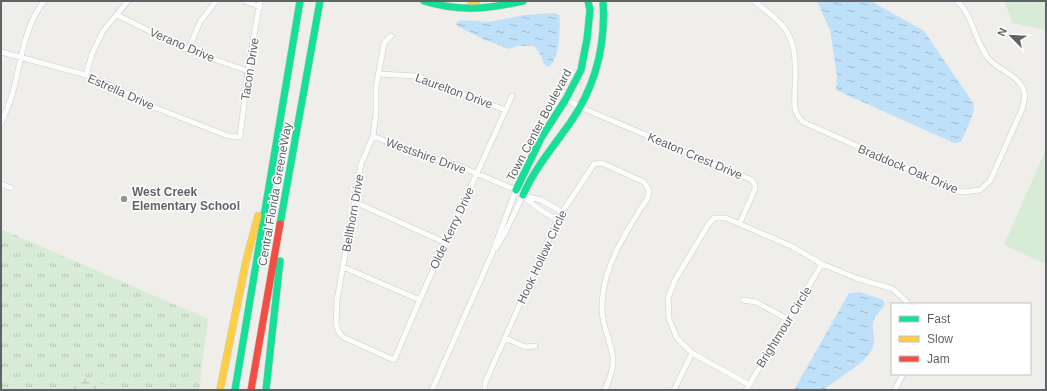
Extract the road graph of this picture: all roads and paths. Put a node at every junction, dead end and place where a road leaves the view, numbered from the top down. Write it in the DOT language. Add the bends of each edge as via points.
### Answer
graph roads {
  1 [pos="44,1"];
  2 [pos="128,1"];
  3 [pos="216,1"];
  4 [pos="245,1"];
  5 [pos="260,1"];
  6 [pos="300,1"];
  7 [pos="320,1"];
  8 [pos="424,1"];
  9 [pos="471,1"];
  10 [pos="476,1"];
  11 [pos="523,1"];
  12 [pos="588,1"];
  13 [pos="603,1"];
  14 [pos="754,1"];
  15 [pos="957,1"];
  16 [pos="260,7"];
  17 [pos="117,15"];
  18 [pos="391,36"];
  19 [pos="188,50"];
  20 [pos="1,52"];
  21 [pos="20,57"];
  22 [pos="248,71"];
  23 [pos="378,74"];
  24 [pos="86,75"];
  25 [pos="512,96"];
  26 [pos="566,99"];
  27 [pos="580,107"];
  28 [pos="505,110"];
  29 [pos="1,124"];
  30 [pos="373,136"];
  31 [pos="240,137"];
  32 [pos="272,164"];
  33 [pos="476,174"];
  34 [pos="1,184"];
  35 [pos="11,188"];
  36 [pos="516,190"];
  37 [pos="287,194"];
  38 [pos="522,195"];
  39 [pos="355,202"];
  40 [pos="562,212"];
  41 [pos="557,220"];
  42 [pos="740,223"];
  43 [pos="446,242"];
  44 [pos="491,256"];
  45 [pos="822,264"];
  46 [pos="343,267"];
  47 [pos="420,300"];
  48 [pos="743,300"];
  49 [pos="907,303"];
  50 [pos="789,320"];
  51 [pos="505,338"];
  52 [pos="535,346"];
  53 [pos="692,353"];
  54 [pos="394,360"];
  55 [pos="902,375"];
  56 [pos="748,384"];
  57 [pos="220,390"];
  58 [pos="235,390"];
  59 [pos="251,390"];
  60 [pos="266,390"];
  61 [pos="432,390"];
  62 [pos="485,390"];
  63 [pos="605,390"];
  64 [pos="674,390"];
  65 [pos="746,390"];
  66 [pos="895,390"];
  1 -- 21 [label="street" via="30,24"];
  2 -- 17 [label="street"];
  3 -- 19 [label="street" via="200,22"];
  4 -- 16 [label="street"];
  5 -- 16 [label="street, Tacon Drive"];
  6 -- 32 [label="main road, Central Florida GreeneWay"];
  7 -- 37 [label="main road, Central Florida GreeneWay"];
  8 -- 11 [label="main road" via="447,8 471,10"];
  9 -- 10 [label="main road"];
  12 -- 26 [label="main road, Town Center Boulevard" via="590,10 581,70"];
  13 -- 27 [label="main road, Town Center Boulevard" via="601,47 593,80"];
  14 -- 15 [label="street, Braddock Oak Drive" via="775,17 790,35 794,57 795,109 803,122 958,190 973,192 980,190 990,181 1025,102 1025,94 1018,81 997,66 984,52 968,13"];
  16 -- 22 [label="street, Tacon Drive"];
  17 -- 19 [label="street, Verano Drive"];
  17 -- 24 [label="street" via="103,31"];
  18 -- 23 [label="street, Bellthorn Drive" via="384,44"];
  19 -- 22 [label="street, Verano Drive"];
  20 -- 21 [label="street, Estrella Drive"];
  21 -- 24 [label="street, Estrella Drive"];
  21 -- 29 [label="street" via="12,95"];
  22 -- 31 [label="street, Tacon Drive"];
  23 -- 28 [label="street, Laurelton Drive" via="417,76"];
  23 -- 30 [label="street, Bellthorn Drive"];
  24 -- 31 [label="street, Estrella Drive" via="146,104 228,136"];
  25 -- 28 [label="street, Olde Kerry Drive"];
  26 -- 27 [label="street, Keaton Crest Drive"];
  26 -- 36 [label="main road, Town Center Boulevard" via="541,138"];
  27 -- 38 [label="main road, Town Center Boulevard" via="536,169"];
  27 -- 42 [label="street, Keaton Crest Drive" via="752,180 756,189"];
  28 -- 33 [label="street, Olde Kerry Drive"];
  30 -- 33 [label="street, Westshire Drive" via="415,154 457,165"];
  30 -- 39 [label="street, Bellthorn Drive" via="362,164"];
  32 -- 57 [label="main road" via="246,261"];
  32 -- 58 [label="main road, Central Florida GreeneWay"];
  33 -- 36 [label="street, Westshire Drive"];
  33 -- 43 [label="street, Olde Kerry Drive"];
  34 -- 35 [label="street"];
  36 -- 38 [label="street, Westshire Drive"];
  36 -- 44 [label="street, Town Center Boulevard"];
  37 -- 59 [label="main road, Central Florida GreeneWay"];
  37 -- 60 [label="main road"];
  38 -- 40 [label="street" via="541,200"];
  38 -- 41 [label="street, Westshire Drive"];
  38 -- 44 [label="street, Town Center Boulevard" via="505,233"];
  39 -- 43 [label="street"];
  39 -- 46 [label="street, Bellthorn Drive"];
  40 -- 41 [label="street, Hook Hollow Circle"];
  40 -- 63 [label="street, Hook Hollow Circle" via="594,164 602,163 644,182 649,190 648,197 615,250 606,275 602,303 603,322 613,358 612,372"];
  41 -- 51 [label="street, Hook Hollow Circle"];
  42 -- 45 [label="street" via="793,247"];
  42 -- 53 [label="street" via="726,218 714,218 675,280 668,298 669,319 677,338"];
  43 -- 47 [label="street, Olde Kerry Drive"];
  44 -- 61 [label="street, Town Center Boulevard"];
  45 -- 49 [label="street" via="893,289"];
  45 -- 50 [label="street, Brightmour Circle"];
  46 -- 47 [label="street"];
  46 -- 54 [label="street, Bellthorn Drive" via="337,300 336,324 339,332 343,337"];
  47 -- 54 [label="street, Olde Kerry Drive"];
  48 -- 50 [label="street" via="756,302"];
  50 -- 56 [label="street, Brightmour Circle"];
  51 -- 52 [label="street" via="525,347"];
  51 -- 62 [label="street, Hook Hollow Circle" via="485,383"];
  53 -- 56 [label="street"];
  53 -- 64 [label="street"];
  55 -- 66 [label="street"];
  56 -- 65 [label="street, Brightmour Circle"];
}
